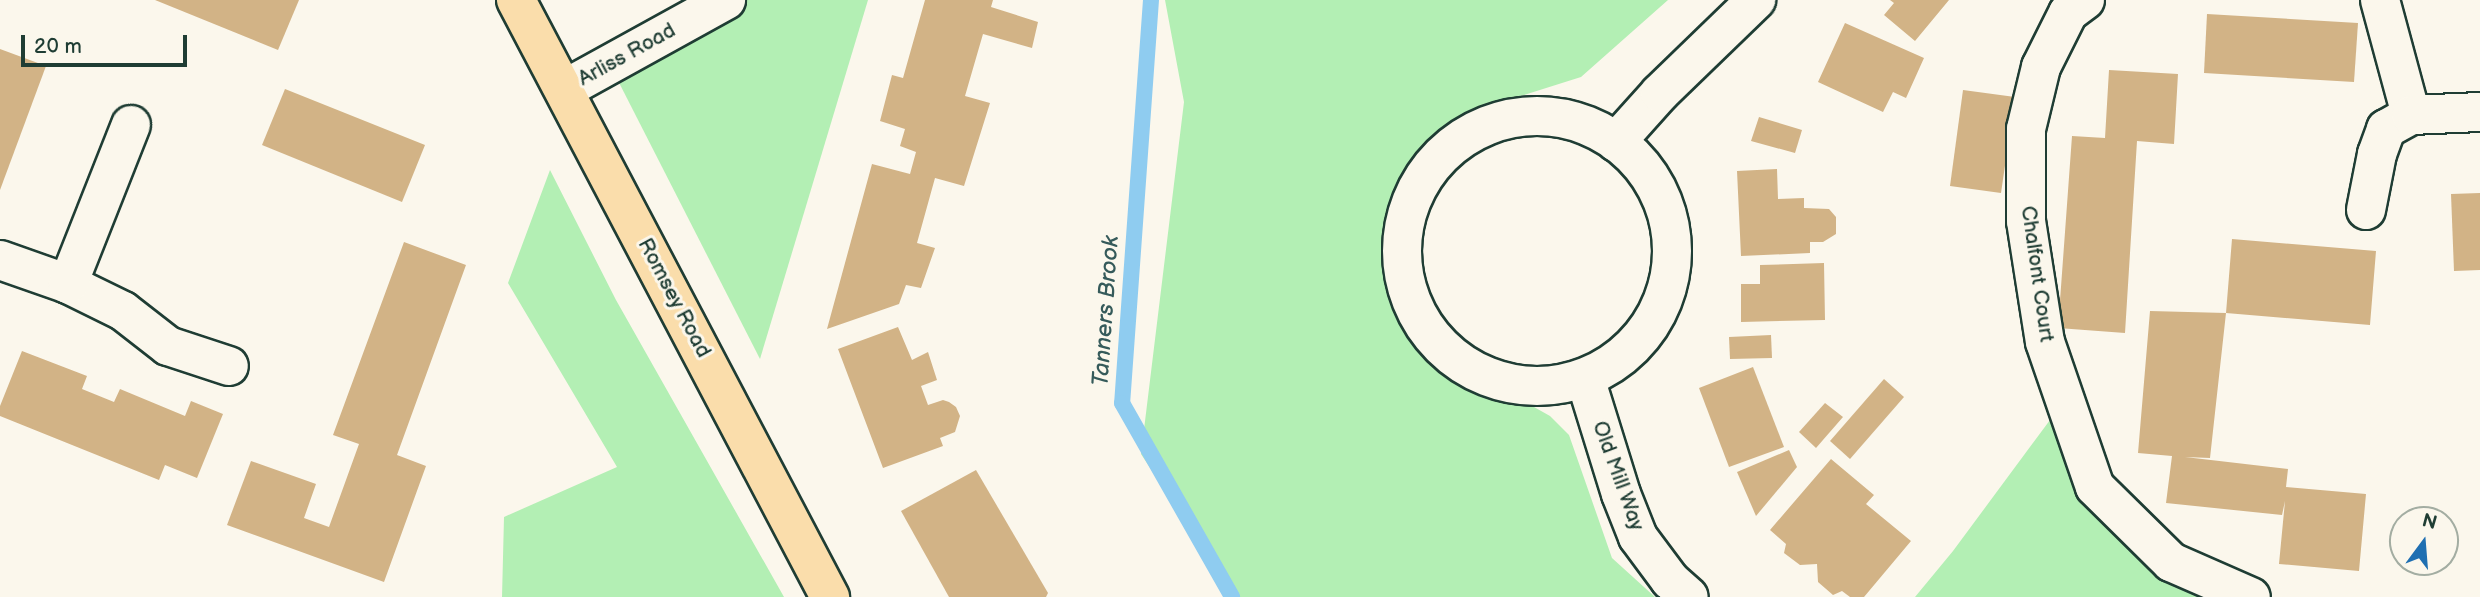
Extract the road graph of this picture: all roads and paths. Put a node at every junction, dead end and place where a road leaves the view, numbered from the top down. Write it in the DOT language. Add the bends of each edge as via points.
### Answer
graph roads {
  1 [pos="516,0"];
  2 [pos="726,0"];
  3 [pos="1756,0"];
  4 [pos="2085,0"];
  5 [pos="2380,0"];
  6 [pos="565,89"];
  7 [pos="2480,112"];
  8 [pos="2411,115"];
  9 [pos="131,125"];
  10 [pos="1616,142"];
  11 [pos="2366,209"];
  12 [pos="0,260"];
  13 [pos="68,284"];
  14 [pos="229,366"];
  15 [pos="1586,381"];
  16 [pos="830,597"];
  17 [pos="1689,597"];
  18 [pos="2251,597"];
  1 -- 6 [label="main road, Romsey Road"];
  2 -- 6 [label="street, Arliss Road"];
  3 -- 10 [label="street"];
  4 -- 18 [label="street, Chalfont Court" via="2068,13 2041,68 2026,130 2026,221 2045,342 2095,487 2171,562"];
  5 -- 8 [label="street"];
  6 -- 16 [label="main road, Romsey Road"];
  7 -- 8 [label="street"];
  8 -- 11 [label="street" via="2386,129"];
  9 -- 13 [label="street"];
  10 -- 15 [label="street" via="1638,160 1664,200 1673,247 1670,278 1654,322 1622,357"];
  10 -- 15 [label="street" via="1578,121 1542,115 1495,121 1463,136 1428,167 1413,193 1400,239 1404,286 1434,341 1471,371 1516,386 1555,387"];
  12 -- 13 [label="street"];
  13 -- 14 [label="street" via="122,311 168,346"];
  15 -- 17 [label="street, Old Mill Way" via="1639,537 1670,580"];
}
